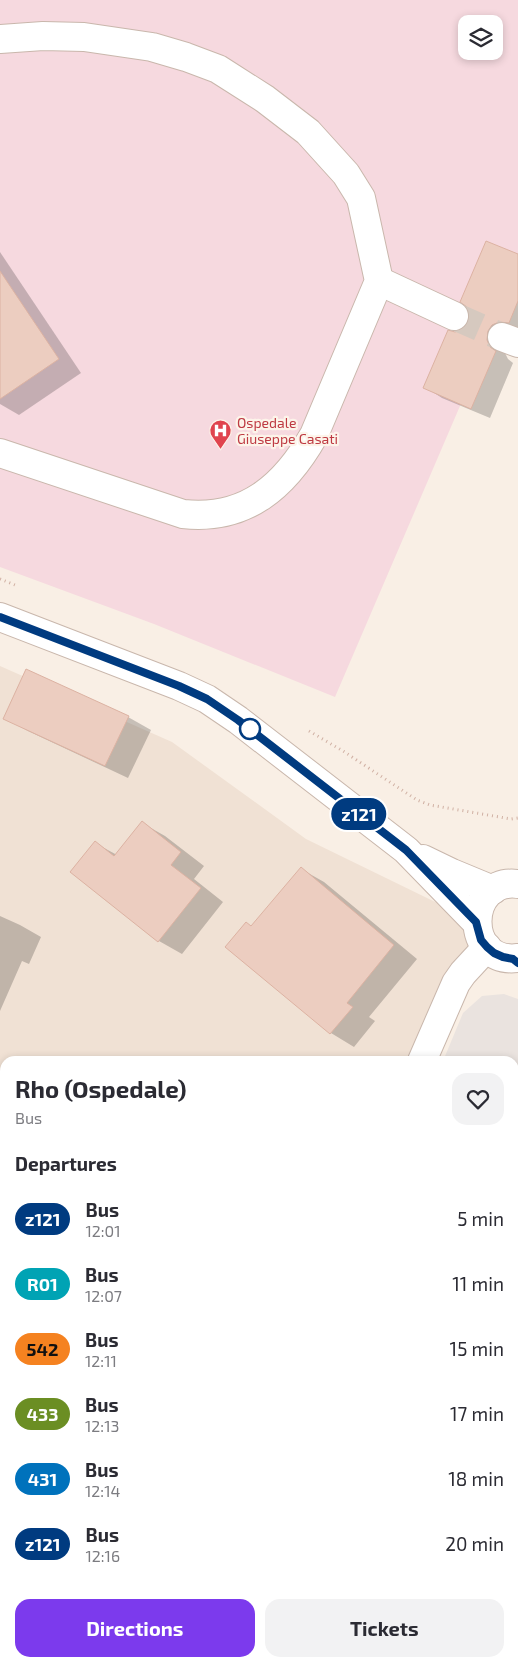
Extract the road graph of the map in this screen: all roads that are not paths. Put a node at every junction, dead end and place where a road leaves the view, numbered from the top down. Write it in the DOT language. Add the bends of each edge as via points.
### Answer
graph roads {
  1 [pos="0,38"];
  2 [pos="379,281"];
  3 [pos="454,316"];
  4 [pos="2,451"];
  5 [pos="0,617"];
  6 [pos="406,850"];
  7 [pos="511,884"];
  8 [pos="476,922"];
  9 [pos="487,947"];
  10 [pos="516,960"];
  11 [pos="424,1056"];
  1 -- 2 [label="street" via="84,37 152,47 218,69 265,99 308,132 346,174 361,198"];
  2 -- 3 [label="street"];
  2 -- 4 [label="street" via="303,454 278,484 240,508 225,513 183,514"];
  5 -- 6 [label="street" via="207,699"];
  6 -- 7 [label="street" via="452,873"];
  6 -- 8 [label="street"];
  7 -- 8 [label="street" via="484,898"];
  8 -- 9 [label="street" via="481,940"];
  9 -- 10 [label="street" via="494,953"];
  9 -- 11 [label="street" via="456,983"];
}
